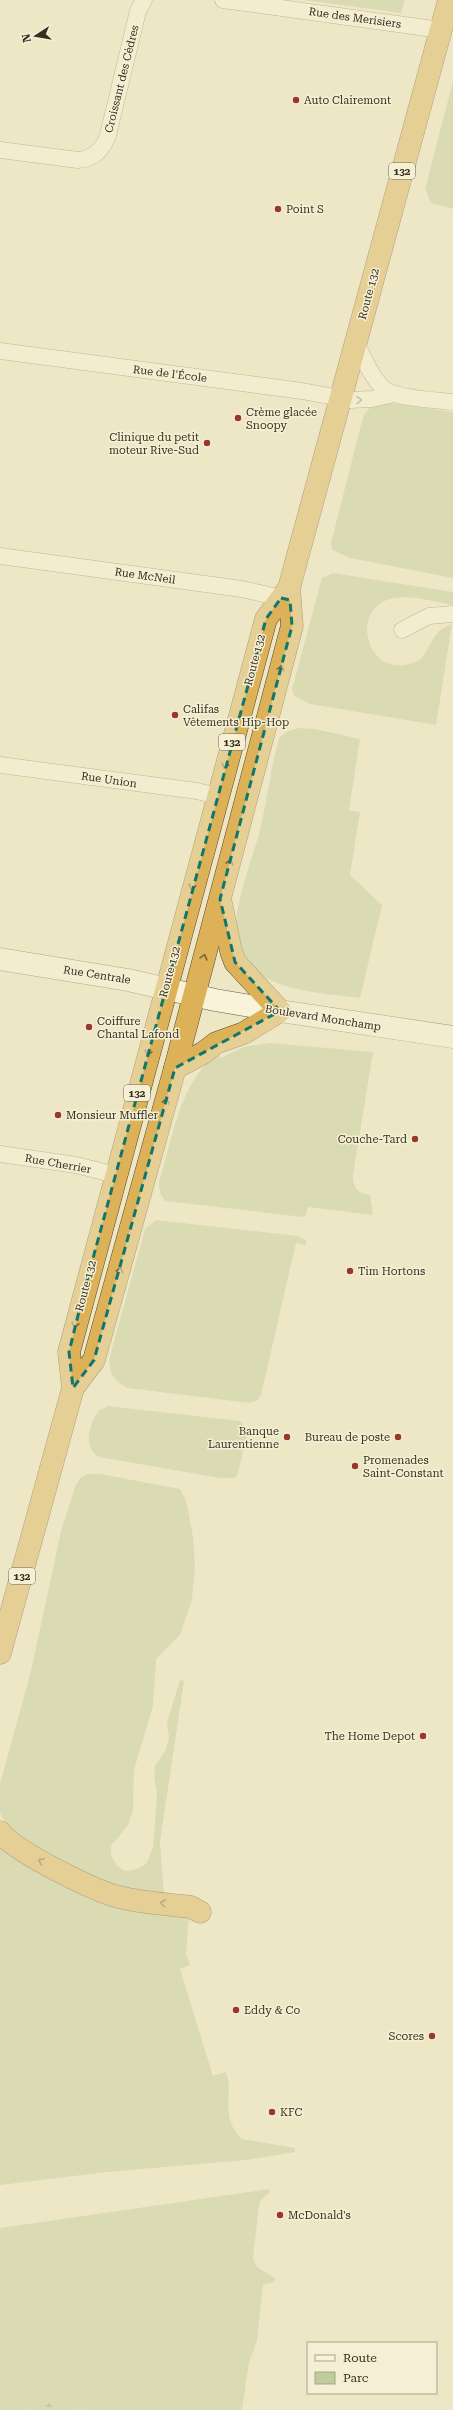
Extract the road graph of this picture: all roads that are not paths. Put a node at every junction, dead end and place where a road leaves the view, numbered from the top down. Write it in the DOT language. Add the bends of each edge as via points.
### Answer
graph roads {
  1 [pos="144,0"];
  2 [pos="223,0"];
  3 [pos="449,0"];
  4 [pos="441,30"];
  5 [pos="0,150"];
  6 [pos="356,342"];
  7 [pos="0,351"];
  8 [pos="395,394"];
  9 [pos="340,399"];
  10 [pos="453,402"];
  11 [pos="0,556"];
  12 [pos="287,595"];
  13 [pos="453,614"];
  14 [pos="402,630"];
  15 [pos="0,765"];
  16 [pos="217,796"];
  17 [pos="220,899"];
  18 [pos="0,960"];
  19 [pos="165,988"];
  20 [pos="193,995"];
  21 [pos="280,1011"];
  22 [pos="453,1037"];
  23 [pos="175,1068"];
  24 [pos="0,1154"];
  25 [pos="116,1175"];
  26 [pos="73,1388"];
  27 [pos="0,1653"];
  28 [pos="0,1832"];
  29 [pos="200,1912"];
  1 -- 5 [label="street, Croissant des Cèdres" via="138,11 108,135 98,152 85,160 78,160"];
  2 -- 4 [label="street, Rue des Merisiers"];
  3 -- 4 [label="highway, Route 132 / 132"];
  4 -- 6 [label="highway, Route 132 / 132"];
  6 -- 8 [label="street" via="377,382 385,390"];
  6 -- 9 [label="highway, Route 132 / 132"];
  7 -- 9 [label="street, Rue de l'École" via="302,390"];
  9 -- 8 [label="street, Rue de l'École, one-way" via="367,400"];
  8 -- 10 [label="street"];
  9 -- 12 [label="highway, Route 132 / 132"];
  11 -- 12 [label="street, Rue McNeil"];
  12 -- 16 [label="highway, Route 132 / 132, one-way" via="266,619"];
  17 -- 12 [label="highway, Route 132 / 132, one-way" via="292,626"];
  13 -- 14 [label="street" via="429,616"];
  15 -- 16 [label="street, Rue Union"];
  16 -- 19 [label="highway, Route 132 / 132, one-way"];
  20 -- 17 [label="highway, Route 132 / 132, one-way"];
  17 -- 21 [label="highway" via="231,951 236,962"];
  18 -- 19 [label="street, Rue Centrale"];
  19 -- 20 [label="street, Rue Centrale"];
  19 -- 25 [label="highway, Route 132 / 132, one-way"];
  20 -- 21 [label="street, Boulevard Monchamp"];
  20 -- 23 [label="highway, Route 132 / 132"];
  21 -- 22 [label="street, Boulevard Monchamp"];
  21 -- 23 [label="highway" via="244,1033 216,1043"];
  26 -- 23 [label="highway, Route 132 / 132, one-way" via="94,1360"];
  24 -- 25 [label="street, Rue Cherrier" via="76,1165"];
  25 -- 26 [label="highway, Route 132 / 132, one-way" via="69,1352"];
  26 -- 27 [label="highway, Route 132 / 132"];
  29 -- 28 [label="highway, one-way" via="191,1907 120,1898 22,1852"];
}
